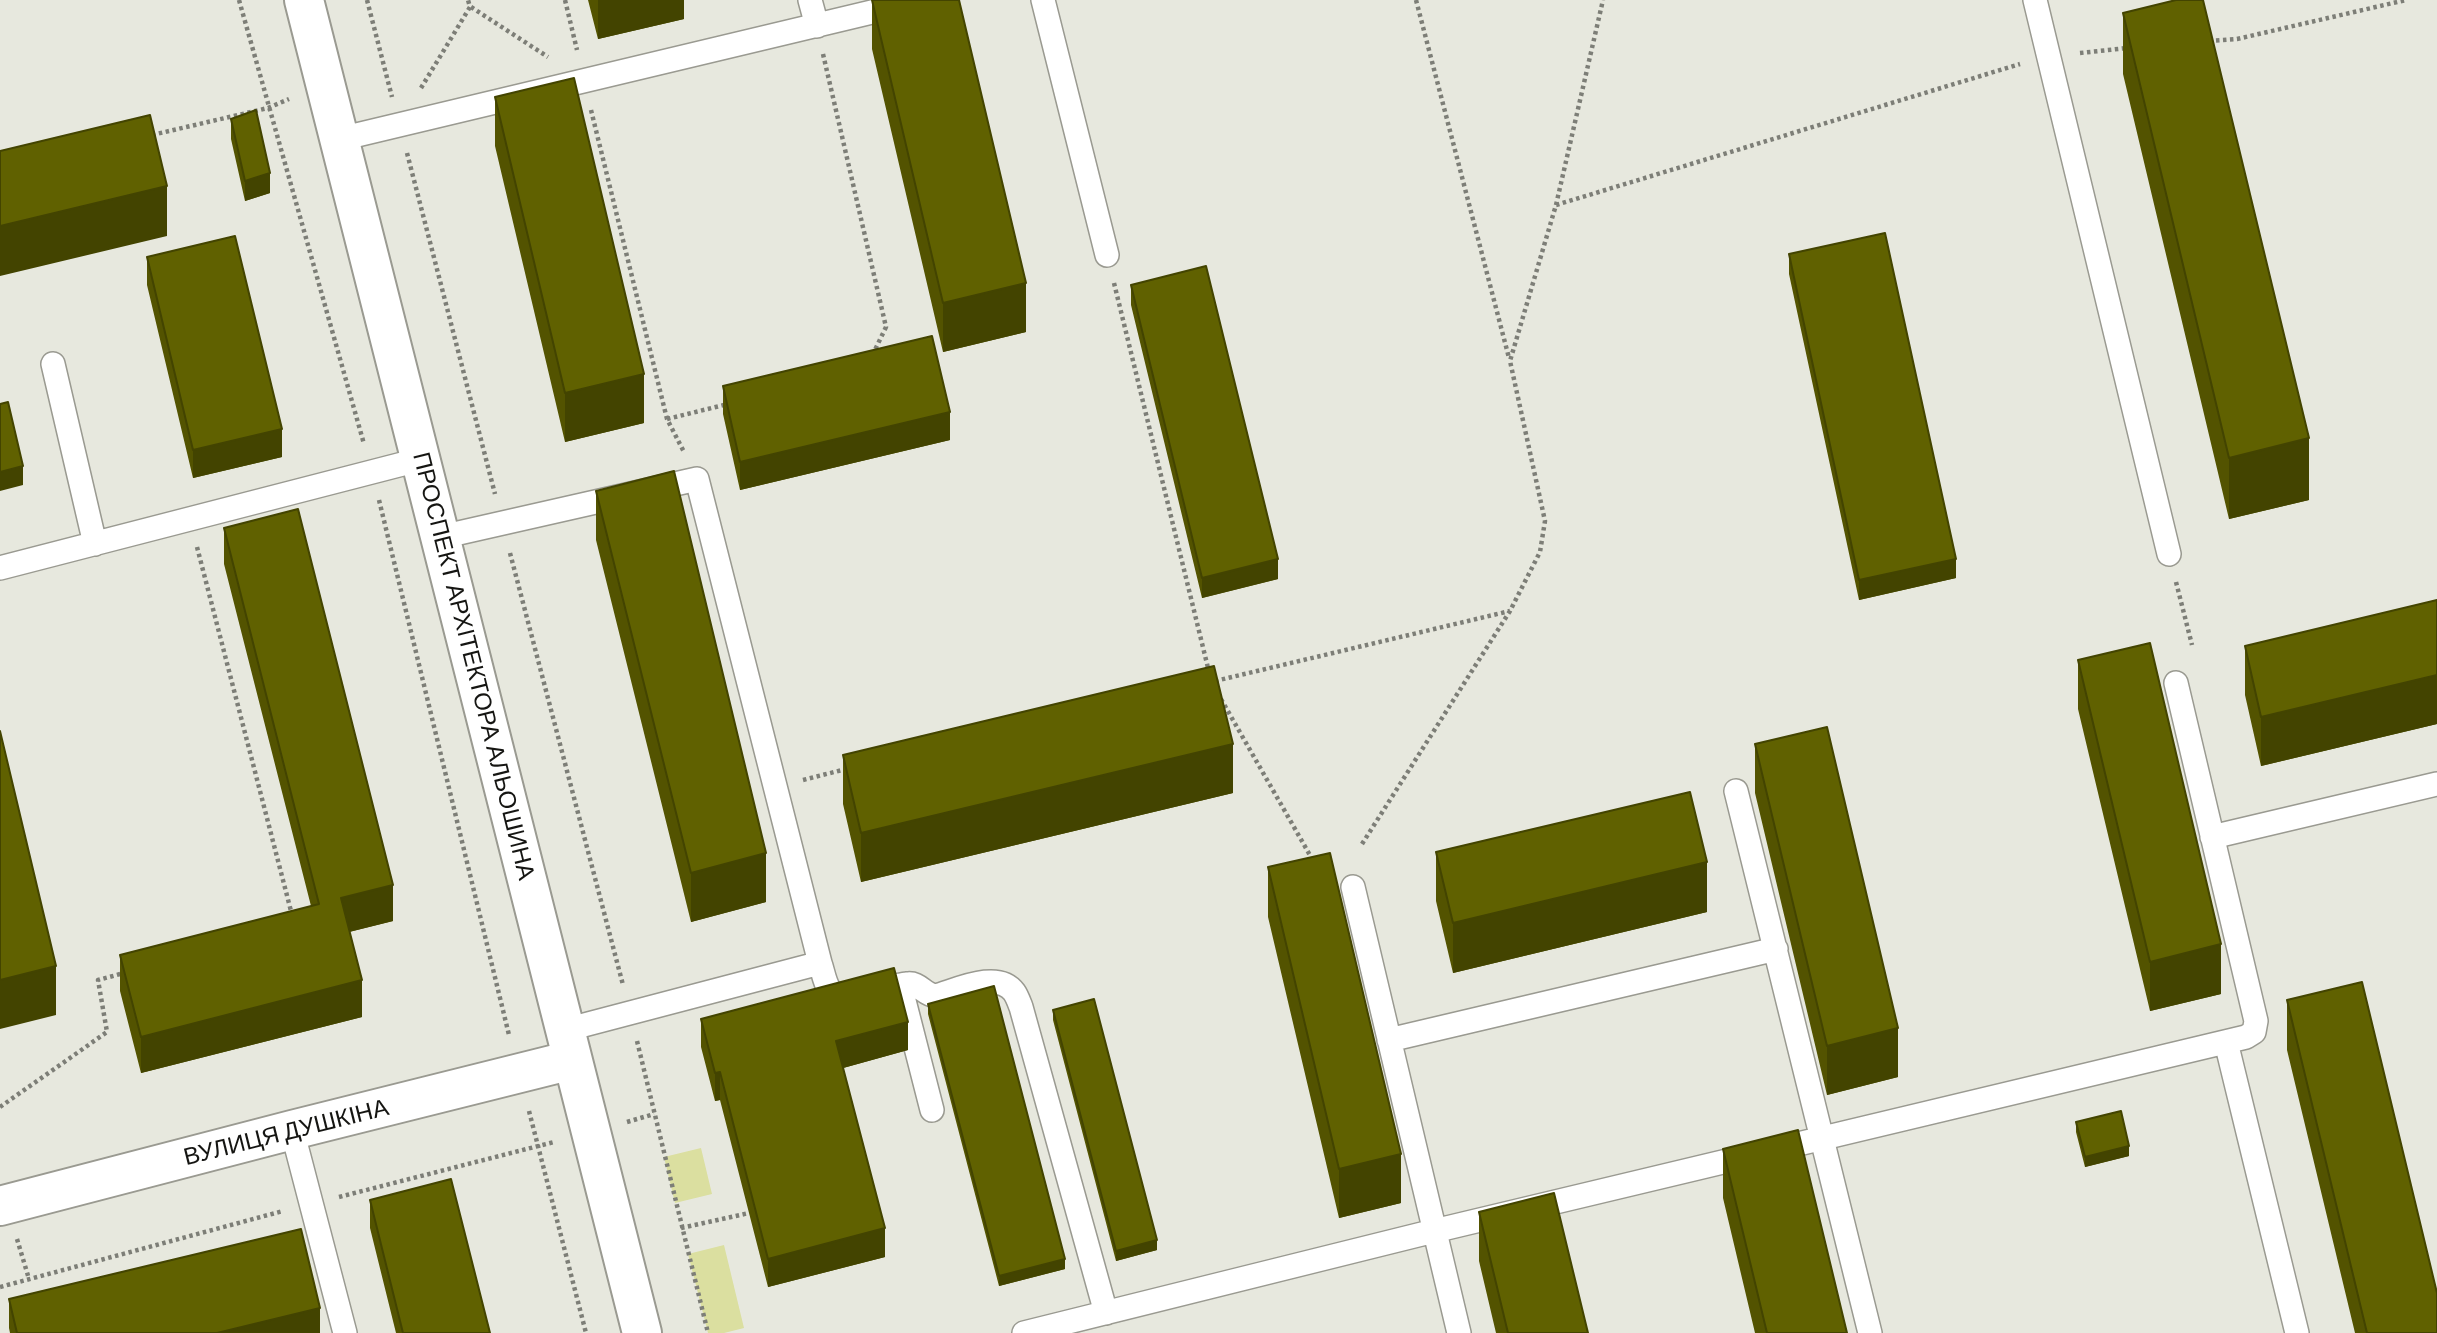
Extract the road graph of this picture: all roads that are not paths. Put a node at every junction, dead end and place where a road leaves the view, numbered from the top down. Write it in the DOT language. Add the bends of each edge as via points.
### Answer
graph roads {
  1 [pos="304,0"];
  2 [pos="810,0"];
  3 [pos="922,0"];
  4 [pos="1043,0"];
  5 [pos="2035,0"];
  6 [pos="817,26"];
  7 [pos="340,139"];
  8 [pos="1107,255"];
  9 [pos="53,364"];
  10 [pos="422,459"];
  11 [pos="442,537"];
  12 [pos="95,544"];
  13 [pos="2169,554"];
  14 [pos="0,568"];
  15 [pos="2176,683"];
  16 [pos="2437,784"];
  17 [pos="1736,791"];
  18 [pos="2212,836"];
  19 [pos="1353,887"];
  20 [pos="1776,949"];
  21 [pos="820,963"];
  22 [pos="900,985"];
  23 [pos="1389,1040"];
  24 [pos="2226,1042"];
  25 [pos="569,1045"];
  26 [pos="932,1110"];
  27 [pos="292,1129"];
  28 [pos="1822,1139"];
  29 [pos="0,1206"];
  30 [pos="1434,1231"];
  31 [pos="1106,1313"];
  32 [pos="345,1333"];
  33 [pos="642,1333"];
  34 [pos="1024,1333"];
  35 [pos="1459,1333"];
  36 [pos="1870,1333"];
  37 [pos="2297,1333"];
  1 -- 7 [label="street, ПРОСПЕКТ АРХІТЕКТОРА АЛЬОШИНА"];
  2 -- 6 [label="lane"];
  3 -- 6 [label="lane"];
  4 -- 8 [label="lane"];
  5 -- 13 [label="lane"];
  6 -- 7 [label="lane"];
  7 -- 10 [label="street, ПРОСПЕКТ АРХІТЕКТОРА АЛЬОШИНА"];
  9 -- 12 [label="lane"];
  10 -- 11 [label="street, ПРОСПЕКТ АРХІТЕКТОРА АЛЬОШИНА"];
  10 -- 12 [label="lane"];
  11 -- 21 [label="lane" via="697,479"];
  11 -- 25 [label="street, ПРОСПЕКТ АРХІТЕКТОРА АЛЬОШИНА"];
  12 -- 14 [label="lane"];
  15 -- 18 [label="lane"];
  16 -- 18 [label="lane"];
  17 -- 20 [label="lane"];
  18 -- 24 [label="lane" via="2256,1021 2254,1031 2246,1037"];
  19 -- 23 [label="lane"];
  20 -- 23 [label="lane"];
  20 -- 28 [label="lane"];
  21 -- 22 [label="lane" via="828,989 838,998"];
  21 -- 25 [label="lane" via="631,1014"];
  22 -- 26 [label="lane"];
  22 -- 31 [label="lane" via="912,984 936,996 991,981 1013,991"];
  23 -- 30 [label="lane"];
  24 -- 28 [label="lane"];
  24 -- 37 [label="lane"];
  25 -- 27 [label="street, ВУЛИЦЯ ДУШКІНА" via="518,1073"];
  25 -- 33 [label="street, ПРОСПЕКТ АРХІТЕКТОРА АЛЬОШИНА"];
  27 -- 29 [label="street, ВУЛИЦЯ ДУШКІНА"];
  27 -- 32 [label="lane"];
  28 -- 30 [label="lane"];
  28 -- 36 [label="lane"];
  30 -- 31 [label="lane"];
  30 -- 35 [label="lane"];
  31 -- 34 [label="lane"];
}
